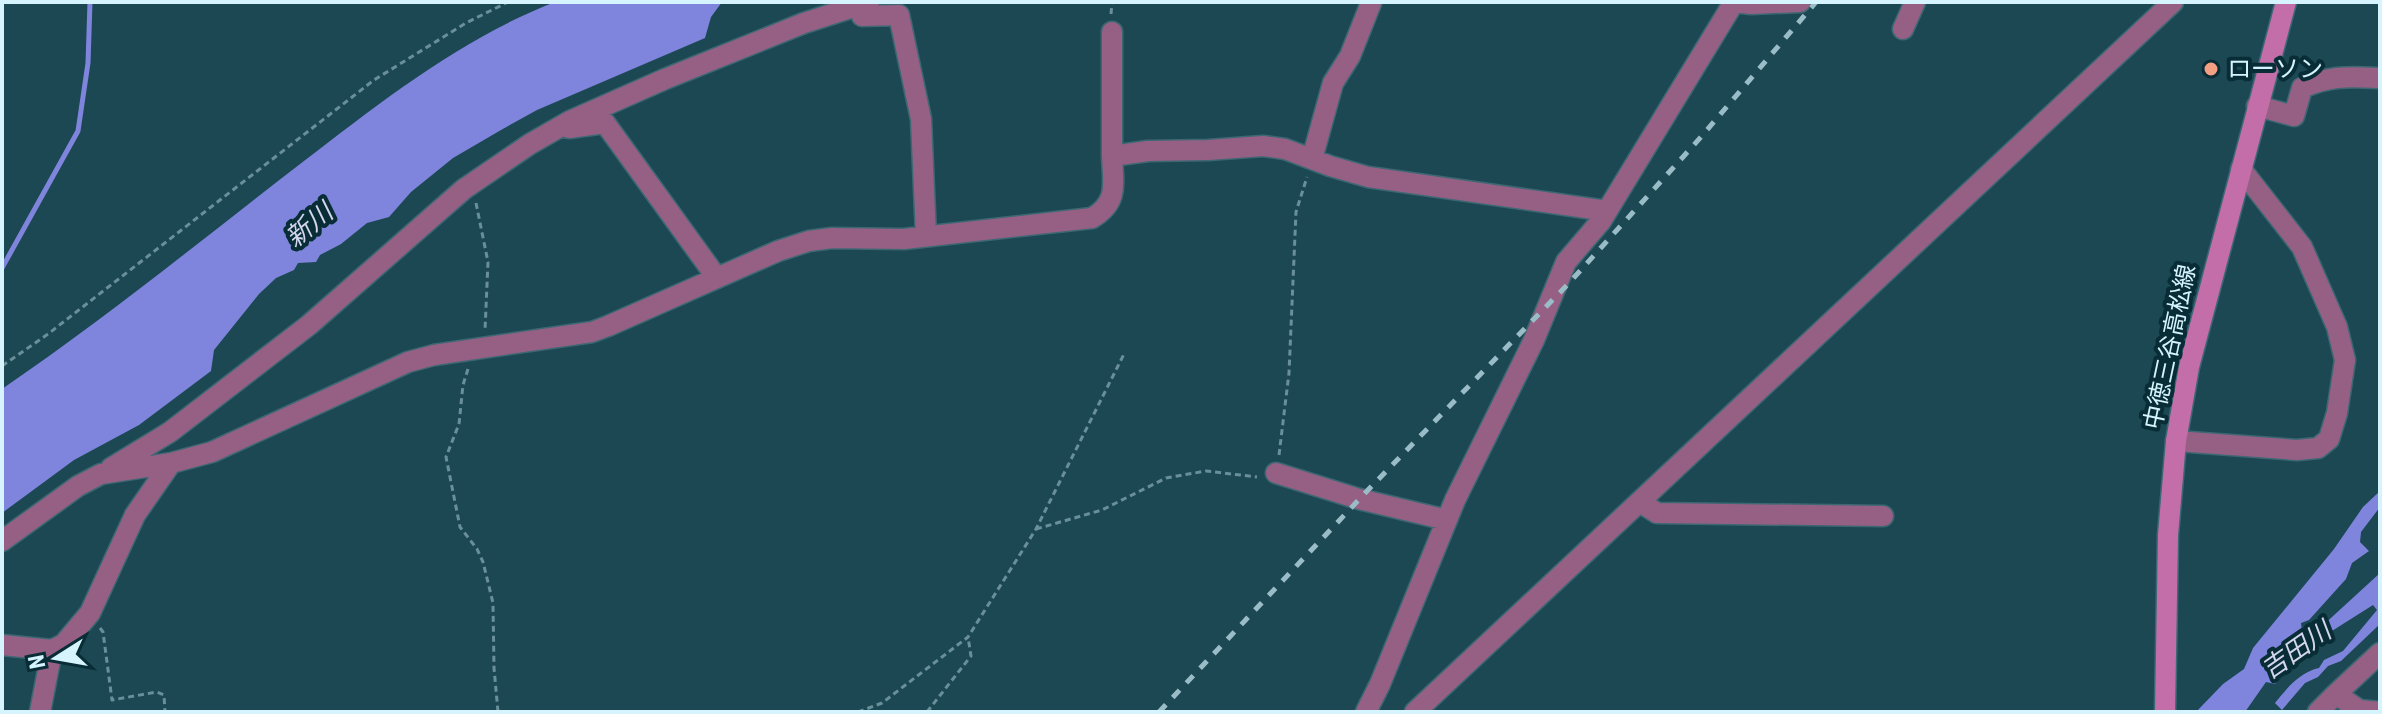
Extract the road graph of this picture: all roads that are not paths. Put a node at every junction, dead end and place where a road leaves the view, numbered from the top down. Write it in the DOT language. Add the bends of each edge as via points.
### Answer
graph roads {
  1 [pos="1369,2"];
  2 [pos="1380,2"];
  3 [pos="1800,2"];
  4 [pos="1915,2"];
  5 [pos="2173,2"];
  6 [pos="2286,2"];
  7 [pos="864,3"];
  8 [pos="1903,29"];
  9 [pos="1112,32"];
  10 [pos="2380,78"];
  11 [pos="2257,106"];
  12 [pos="555,130"];
  13 [pos="1112,156"];
  14 [pos="1312,159"];
  15 [pos="2241,169"];
  16 [pos="1607,211"];
  17 [pos="926,236"];
  18 [pos="717,278"];
  19 [pos="2176,441"];
  20 [pos="171,463"];
  21 [pos="1276,473"];
  22 [pos="101,474"];
  23 [pos="1640,502"];
  24 [pos="1883,516"];
  25 [pos="1447,520"];
  26 [pos="2,541"];
  27 [pos="2,645"];
  28 [pos="52,650"];
  29 [pos="2380,653"];
  30 [pos="2336,694"];
  31 [pos="40,712"];
  32 [pos="1366,712"];
  33 [pos="1415,712"];
  34 [pos="2165,712"];
  35 [pos="2318,712"];
  36 [pos="2380,712"];
  1 -- 2 [label="street"];
  1 -- 14 [label="street" via="1350,56 1333,83"];
  3 -- 16 [label="street" via="1734,2"];
  4 -- 8 [label="street"];
  5 -- 23 [label="street"];
  6 -- 11 [label="main road, 中徳三谷高松線"];
  7 -- 12 [label="street" via="665,79"];
  7 -- 17 [label="street" via="862,16 899,15 921,119"];
  9 -- 13 [label="street"];
  10 -- 11 [label="street" via="2322,79 2302,88 2294,116"];
  11 -- 15 [label="main road, 中徳三谷高松線"];
  12 -- 18 [label="street" via="605,123"];
  12 -- 22 [label="street" via="469,185 309,325 170,432"];
  13 -- 14 [label="street" via="1263,146"];
  13 -- 17 [label="street" via="1113,191 1106,209 1092,218"];
  14 -- 16 [label="street" via="1368,177"];
  15 -- 19 [label="main road, 中徳三谷高松線" via="2189,367"];
  15 -- 19 [label="street" via="2302,247 2337,327 2345,360 2337,413 2329,439 2318,448"];
  16 -- 25 [label="street" via="1566,262"];
  17 -- 18 [label="street" via="809,241"];
  18 -- 20 [label="street" via="592,332 408,362 212,452"];
  19 -- 34 [label="main road, 中徳三谷高松線" via="2168,535"];
  20 -- 22 [label="street"];
  20 -- 28 [label="street" via="135,515 90,613 64,644"];
  21 -- 25 [label="street"];
  22 -- 26 [label="street"];
  23 -- 24 [label="street" via="1657,513"];
  23 -- 33 [label="street"];
  25 -- 32 [label="street"];
  27 -- 28 [label="street"];
  28 -- 31 [label="street"];
  29 -- 30 [label="street"];
  30 -- 35 [label="street"];
  30 -- 36 [label="street" via="2359,710"];
}
